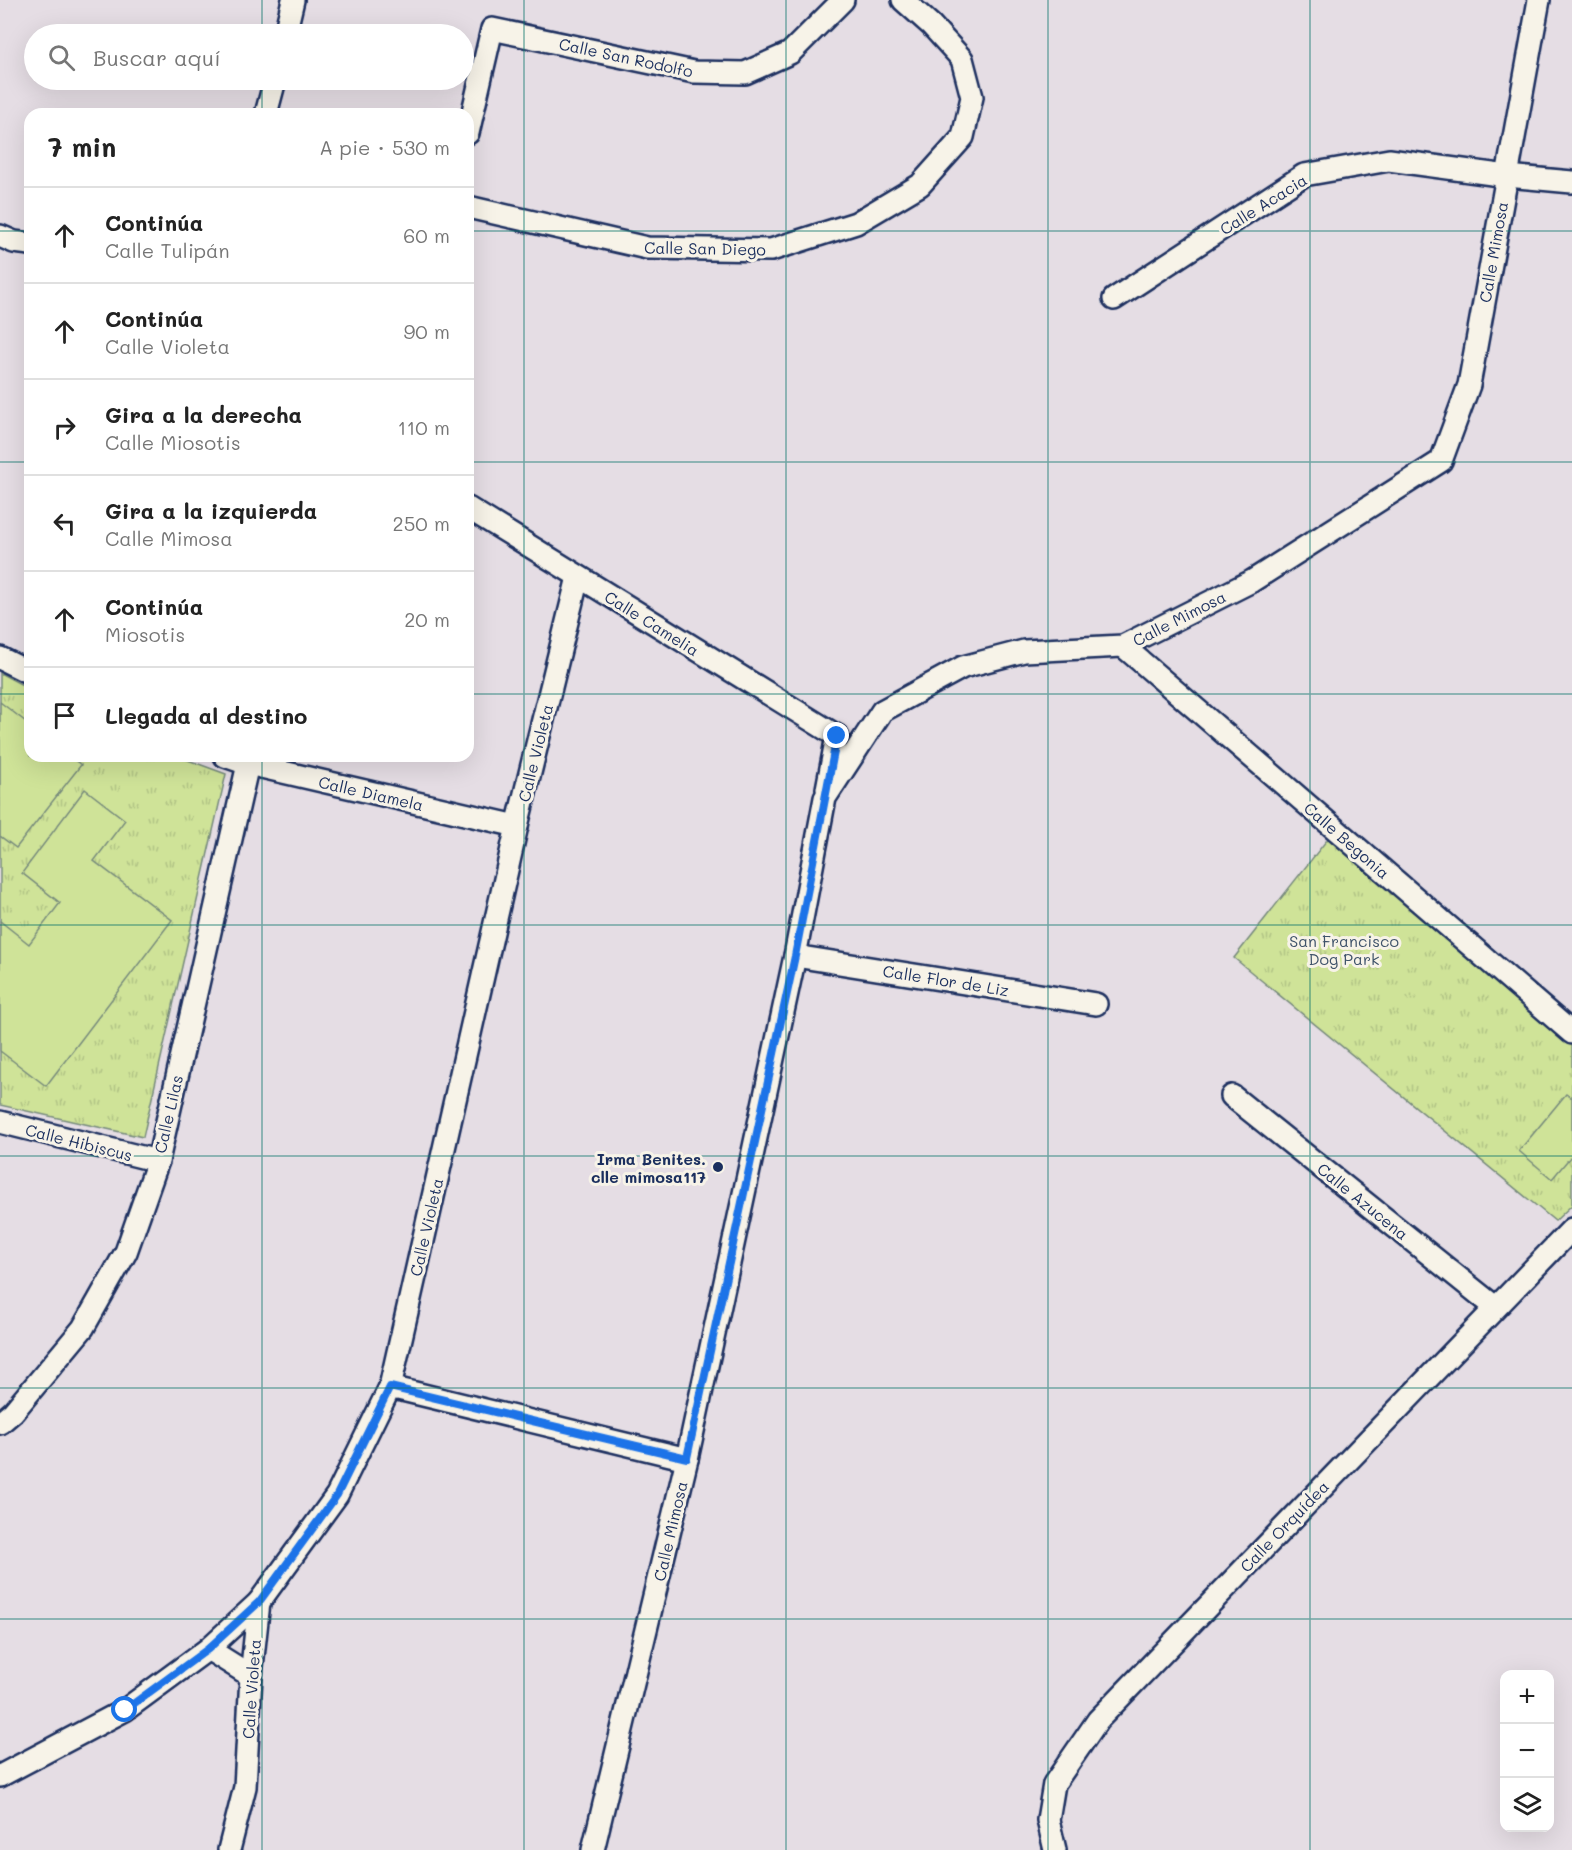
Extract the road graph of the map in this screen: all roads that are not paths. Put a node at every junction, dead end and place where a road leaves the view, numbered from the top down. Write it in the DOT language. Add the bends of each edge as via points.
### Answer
graph roads {
  1 [pos="293,0"];
  2 [pos="843,0"];
  3 [pos="903,0"];
  4 [pos="1539,0"];
  5 [pos="287,24"];
  6 [pos="272,90"];
  7 [pos="267,108"];
  8 [pos="474,108"];
  9 [pos="1507,176"];
  10 [pos="1572,182"];
  11 [pos="474,208"];
  12 [pos="0,236"];
  13 [pos="24,243"];
  14 [pos="1114,299"];
  15 [pos="474,512"];
  16 [pos="578,577"];
  17 [pos="1123,646"];
  18 [pos="0,658"];
  19 [pos="24,670"];
  20 [pos="882,711"];
  21 [pos="837,736"];
  22 [pos="242,762"];
  23 [pos="248,764"];
  24 [pos="825,798"];
  25 [pos="517,826"];
  26 [pos="795,956"];
  27 [pos="1096,1004"];
  28 [pos="1572,1032"];
  29 [pos="1232,1096"];
  30 [pos="0,1122"];
  31 [pos="158,1161"];
  32 [pos="1572,1229"];
  33 [pos="1495,1307"];
  34 [pos="390,1387"];
  35 [pos="0,1424"];
  36 [pos="687,1458"];
  37 [pos="259,1602"];
  38 [pos="208,1649"];
  39 [pos="251,1676"];
  40 [pos="0,1776"];
  41 [pos="229,1850"];
  42 [pos="593,1850"];
  43 [pos="1055,1850"];
  1 -- 5 [label="street"];
  2 -- 8 [label="street, Calle San Rodolfo" via="790,53 746,72 694,72 492,29"];
  3 -- 11 [label="street, Calle San Diego" via="962,59 972,97 963,137 920,185 856,223 771,250 647,248"];
  4 -- 9 [label="street, Calle Mimosa"];
  6 -- 7 [label="street"];
  9 -- 10 [label="street, Calle Acacia"];
  9 -- 14 [label="street, Calle Acacia" via="1389,160 1304,175"];
  9 -- 17 [label="street, Calle Mimosa" via="1469,385 1441,461 1252,581"];
  12 -- 13 [label="street"];
  15 -- 16 [label="street, Calle Camelia"];
  16 -- 21 [label="street, Calle Camelia"];
  16 -- 25 [label="street, Calle Violeta"];
  17 -- 20 [label="street, Calle Mimosa" via="1024,651 963,667"];
  17 -- 28 [label="street, Calle Begonia"];
  18 -- 19 [label="street"];
  20 -- 21 [label="street"];
  20 -- 24 [label="street, Calle Mimosa"];
  21 -- 24 [label="street"];
  22 -- 23 [label="street, Calle Diamela"];
  23 -- 25 [label="street, Calle Diamela"];
  23 -- 31 [label="street, Calle Lilas"];
  24 -- 26 [label="street, Calle Mimosa"];
  25 -- 34 [label="street, Calle Violeta"];
  26 -- 27 [label="street, Calle Flor de Liz"];
  26 -- 36 [label="street, Calle Mimosa"];
  29 -- 33 [label="street, Calle Azucena"];
  30 -- 31 [label="street, Calle Hibiscus"];
  31 -- 35 [label="street, Calle Lilas" via="126,1252 83,1328"];
  32 -- 33 [label="street, Calle Orquídea"];
  33 -- 43 [label="street, Calle Orquídea" via="1098,1720 1054,1784 1048,1820"];
  34 -- 36 [label="street"];
  34 -- 37 [label="street, Calle Violeta" via="337,1495"];
  36 -- 42 [label="street, Calle Mimosa"];
  37 -- 38 [label="street"];
  37 -- 39 [label="street, Calle Violeta"];
  38 -- 39 [label="street"];
  38 -- 40 [label="street" via="125,1710"];
  39 -- 41 [label="street, Calle Violeta" via="245,1786"];
}
